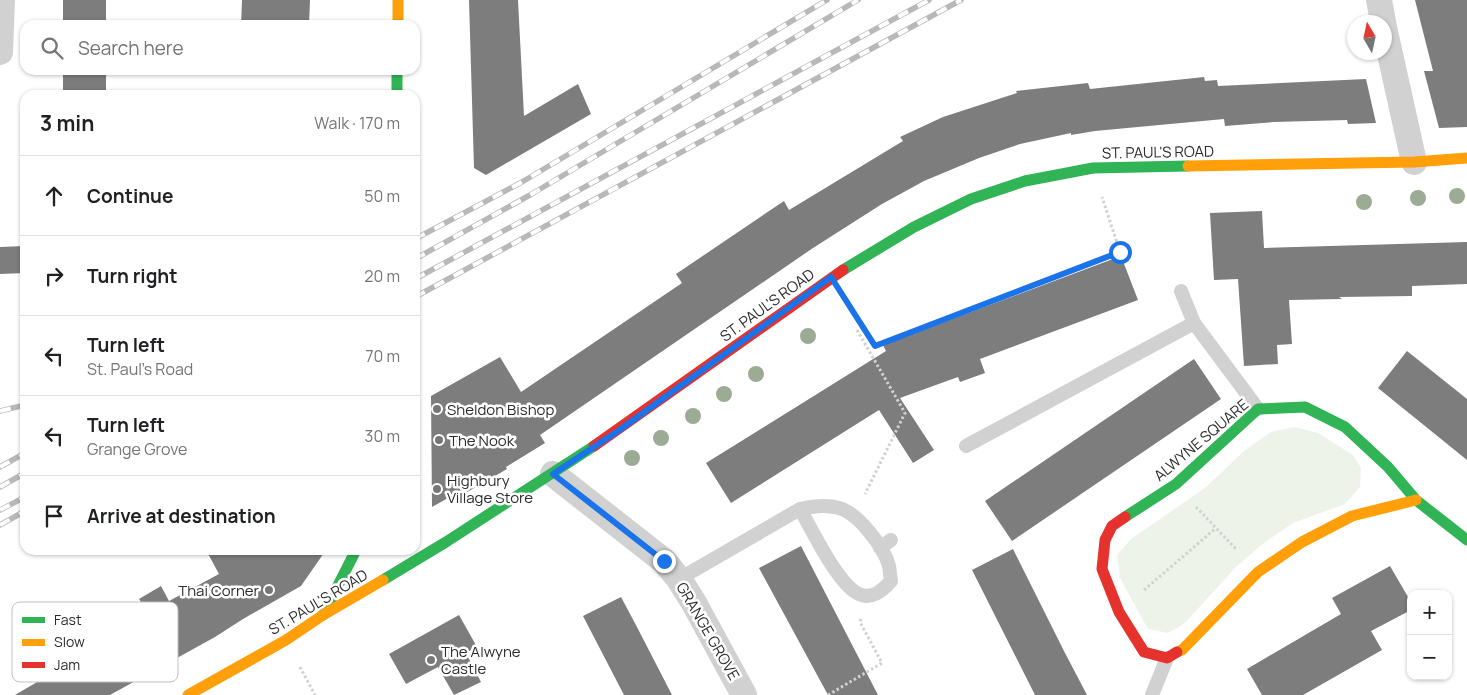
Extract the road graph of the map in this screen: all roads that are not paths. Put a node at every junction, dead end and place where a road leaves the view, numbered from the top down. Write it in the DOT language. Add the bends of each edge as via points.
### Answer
graph roads {
  1 [pos="2,0"];
  2 [pos="398,0"];
  3 [pos="1379,0"];
  4 [pos="1382,15"];
  5 [pos="398,20"];
  6 [pos="0,52"];
  7 [pos="1391,60"];
  8 [pos="397,75"];
  9 [pos="397,90"];
  10 [pos="1467,158"];
  11 [pos="1414,162"];
  12 [pos="1180,291"];
  13 [pos="1194,323"];
  14 [pos="1258,409"];
  15 [pos="966,446"];
  16 [pos="553,474"];
  17 [pos="1416,500"];
  18 [pos="800,509"];
  19 [pos="1467,540"];
  20 [pos="354,555"];
  21 [pos="409,555"];
  22 [pos="408,565"];
  23 [pos="679,580"];
  24 [pos="323,615"];
  25 [pos="1167,658"];
  26 [pos="188,695"];
  27 [pos="744,695"];
  28 [pos="1152,695"];
  1 -- 6 [label="street"];
  2 -- 5 [label="main road"];
  3 -- 4 [label="street"];
  7 -- 11 [label="street"];
  8 -- 9 [label="main road"];
  10 -- 11 [label="main road, ST. PAUL'S ROAD"];
  11 -- 16 [label="main road, ST. PAUL'S ROAD" via="1093,168 1025,181 971,199 914,227 831,277"];
  12 -- 13 [label="lane"];
  13 -- 14 [label="lane"];
  13 -- 15 [label="lane"];
  14 -- 17 [label="main road, ALWYNE SQUARE" via="1305,407 1345,427 1388,467"];
  14 -- 25 [label="main road, ALWYNE SQUARE" via="1176,484 1112,526 1105,540 1102,569 1119,612 1144,652"];
  16 -- 22 [label="main road, ST. PAUL'S ROAD"];
  16 -- 23 [label="street, GRANGE GROVE" via="647,546"];
  17 -- 19 [label="main road, ALWYNE SQUARE"];
  17 -- 25 [label="main road" via="1352,516 1302,542 1258,572 1182,650"];
  18 -- 18 [label="lane" via="818,505 839,508 854,515 885,544 891,581 872,596 858,594 846,584"];
  18 -- 23 [label="lane"];
  20 -- 24 [label="main road"];
  21 -- 22 [label="main road"];
  22 -- 24 [label="main road, ST. PAUL'S ROAD"];
  23 -- 27 [label="street, GRANGE GROVE"];
  24 -- 26 [label="main road, ST. PAUL'S ROAD" via="286,640"];
  25 -- 28 [label="lane"];
}
